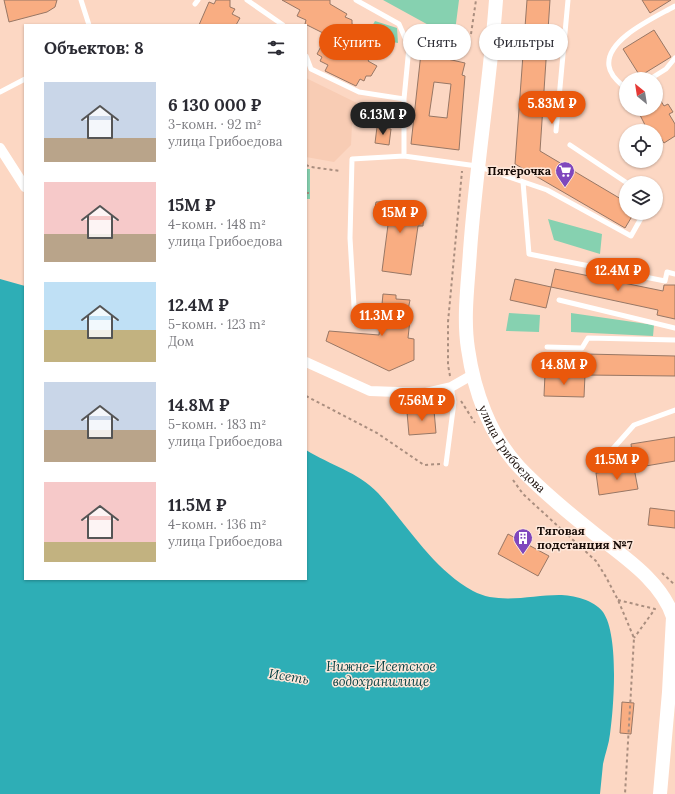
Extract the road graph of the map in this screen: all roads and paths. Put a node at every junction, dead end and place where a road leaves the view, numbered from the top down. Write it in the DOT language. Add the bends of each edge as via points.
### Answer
graph roads {
  1 [pos="81,0"];
  2 [pos="247,0"];
  3 [pos="356,0"];
  4 [pos="476,0"];
  5 [pos="496,0"];
  6 [pos="568,0"];
  7 [pos="675,6"];
  8 [pos="89,24"];
  9 [pos="282,24"];
  10 [pos="471,34"];
  11 [pos="675,58"];
  12 [pos="307,59"];
  13 [pos="661,72"];
  14 [pos="24,80"];
  15 [pos="619,82"];
  16 [pos="0,92"];
  17 [pos="404,99"];
  18 [pos="556,131"];
  19 [pos="570,145"];
  20 [pos="0,148"];
  21 [pos="404,156"];
  22 [pos="462,164"];
  23 [pos="307,165"];
  24 [pos="477,166"];
  25 [pos="340,171"];
  26 [pos="619,178"];
  27 [pos="523,182"];
  28 [pos="24,184"];
  29 [pos="307,193"];
  30 [pos="312,193"];
  31 [pos="640,220"];
  32 [pos="675,274"];
  33 [pos="559,300"];
  34 [pos="355,323"];
  35 [pos="675,328"];
  36 [pos="675,340"];
  37 [pos="547,347"];
  38 [pos="307,362"];
  39 [pos="472,375"];
  40 [pos="452,387"];
  41 [pos="307,397"];
  42 [pos="675,410"];
  43 [pos="476,425"];
  44 [pos="610,452"];
  45 [pos="446,464"];
  46 [pos="509,474"];
  47 [pos="662,573"];
  48 [pos="675,585"];
  49 [pos="618,600"];
  50 [pos="672,606"];
  51 [pos="634,638"];
  52 [pos="625,794"];
  53 [pos="660,794"];
  1 -- 8 [label="lane"];
  2 -- 9 [label="lane"];
  3 -- 17 [label="lane" via="399,24 409,47"];
  4 -- 10 [label="path"];
  5 -- 24 [label="main road, улица Грибоедова"];
  6 -- 18 [label="lane"];
  7 -- 15 [label="lane" via="624,36 611,52 609,65"];
  11 -- 13 [label="lane"];
  12 -- 17 [label="lane" via="311,69 359,92"];
  14 -- 16 [label="lane"];
  17 -- 21 [label="lane"];
  19 -- 26 [label="lane"];
  20 -- 28 [label="street"];
  21 -- 22 [label="lane"];
  21 -- 34 [label="lane" via="352,159 350,238"];
  22 -- 24 [label="lane"];
  22 -- 40 [label="path" via="448,322 448,365"];
  23 -- 25 [label="path"];
  24 -- 27 [label="lane"];
  24 -- 39 [label="main road, улица Грибоедова" via="466,308 467,348"];
  27 -- 31 [label="lane" via="547,190 631,236"];
  27 -- 32 [label="lane" via="529,254 665,280 667,272"];
  29 -- 30 [label="path"];
  33 -- 35 [label="lane"];
  36 -- 37 [label="lane" via="588,338 582,348"];
  38 -- 40 [label="street" via="370,391 425,393"];
  39 -- 40 [label="street"];
  39 -- 50 [label="main road, улица Грибоедова" via="486,415 500,441 518,465 558,504 645,576"];
  40 -- 43 [label="path"];
  40 -- 45 [label="lane" via="454,402"];
  41 -- 45 [label="path" via="377,433 424,465"];
  42 -- 44 [label="lane" via="634,425"];
  46 -- 49 [label="path" via="523,494 596,561"];
  47 -- 48 [label="path"];
  49 -- 51 [label="path"];
  49 -- 51 [label="path" via="655,608"];
  50 -- 53 [label="main road, улица Грибоедова" via="669,692"];
  51 -- 52 [label="path"];
}
